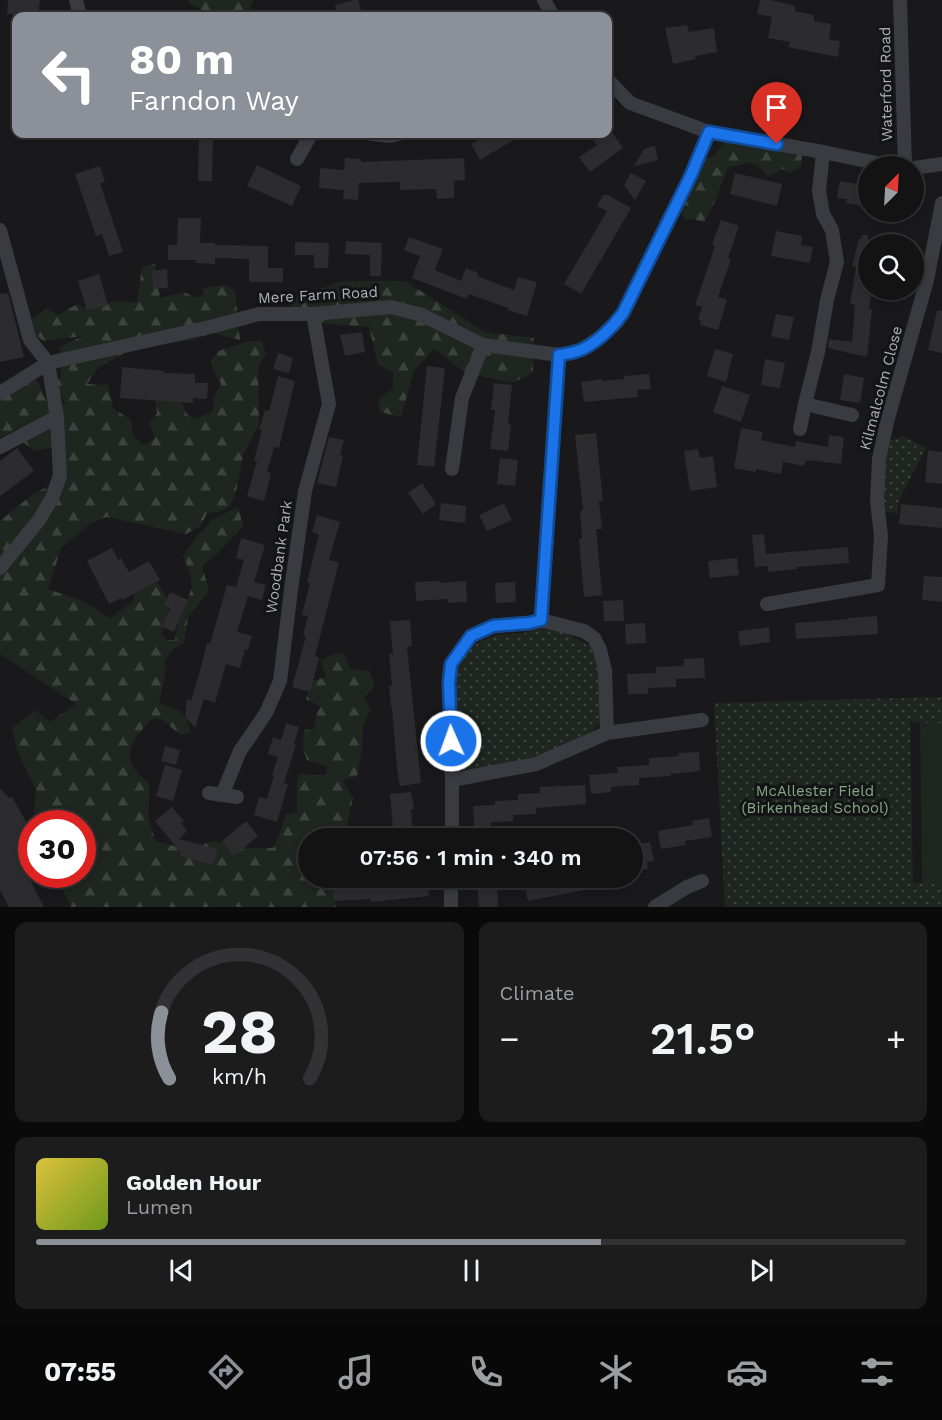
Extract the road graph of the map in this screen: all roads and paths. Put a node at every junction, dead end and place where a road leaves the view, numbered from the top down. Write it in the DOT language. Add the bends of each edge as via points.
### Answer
graph roads {
  1 [pos="900,0"];
  2 [pos="612,84"];
  3 [pos="709,132"];
  4 [pos="309,138"];
  5 [pos="823,152"];
  6 [pos="905,156"];
  7 [pos="297,159"];
  8 [pos="858,159"];
  9 [pos="942,164"];
  10 [pos="924,167"];
  11 [pos="942,203"];
  12 [pos="0,230"];
  13 [pos="927,280"];
  14 [pos="942,283"];
  15 [pos="313,314"];
  16 [pos="483,345"];
  17 [pos="559,355"];
  18 [pos="48,363"];
  19 [pos="0,393"];
  20 [pos="805,404"];
  21 [pos="852,415"];
  22 [pos="57,417"];
  23 [pos="800,429"];
  24 [pos="0,447"];
  25 [pos="452,469"];
  26 [pos="0,568"];
  27 [pos="767,604"];
  28 [pos="541,620"];
  29 [pos="702,720"];
  30 [pos="607,733"];
  31 [pos="452,780"];
  32 [pos="237,797"];
  33 [pos="452,828"];
  34 [pos="702,881"];
  35 [pos="451,888"];
  36 [pos="451,907"];
  37 [pos="655,907"];
  1 -- 6 [label="street, Waterford Road"];
  2 -- 3 [label="street" via="630,103"];
  3 -- 5 [label="street"];
  3 -- 17 [label="street, Mere Farm Road" via="617,322 579,351"];
  4 -- 7 [label="street"];
  5 -- 8 [label="street"];
  5 -- 20 [label="street" via="819,191 823,214 832,230 837,262"];
  9 -- 10 [label="street"];
  11 -- 13 [label="street, Kilmalcolm Close"];
  12 -- 18 [label="street" via="30,340"];
  13 -- 14 [label="street"];
  13 -- 27 [label="street, Kilmalcolm Close" via="879,459 878,585"];
  15 -- 16 [label="street, Mere Farm Road" via="391,307 422,315"];
  15 -- 18 [label="street, Mere Farm Road" via="258,314"];
  15 -- 32 [label="street, Woodbank Park" via="329,404 306,492 280,681 266,713 215,794"];
  16 -- 17 [label="street, Mere Farm Road"];
  16 -- 25 [label="street" via="462,398"];
  17 -- 28 [label="street"];
  18 -- 19 [label="street, Mere Farm Road"];
  18 -- 22 [label="street"];
  20 -- 21 [label="street, Kilmalcolm Close"];
  20 -- 23 [label="street"];
  22 -- 24 [label="street"];
  22 -- 26 [label="street" via="60,476 52,498"];
  28 -- 30 [label="street" via="584,631 594,638 605,670"];
  28 -- 31 [label="street" via="493,626 471,636 451,664"];
  29 -- 30 [label="street"];
  30 -- 31 [label="street" via="536,764"];
  31 -- 33 [label="street"];
  34 -- 37 [label="street"];
  35 -- 36 [label="street"];
}
